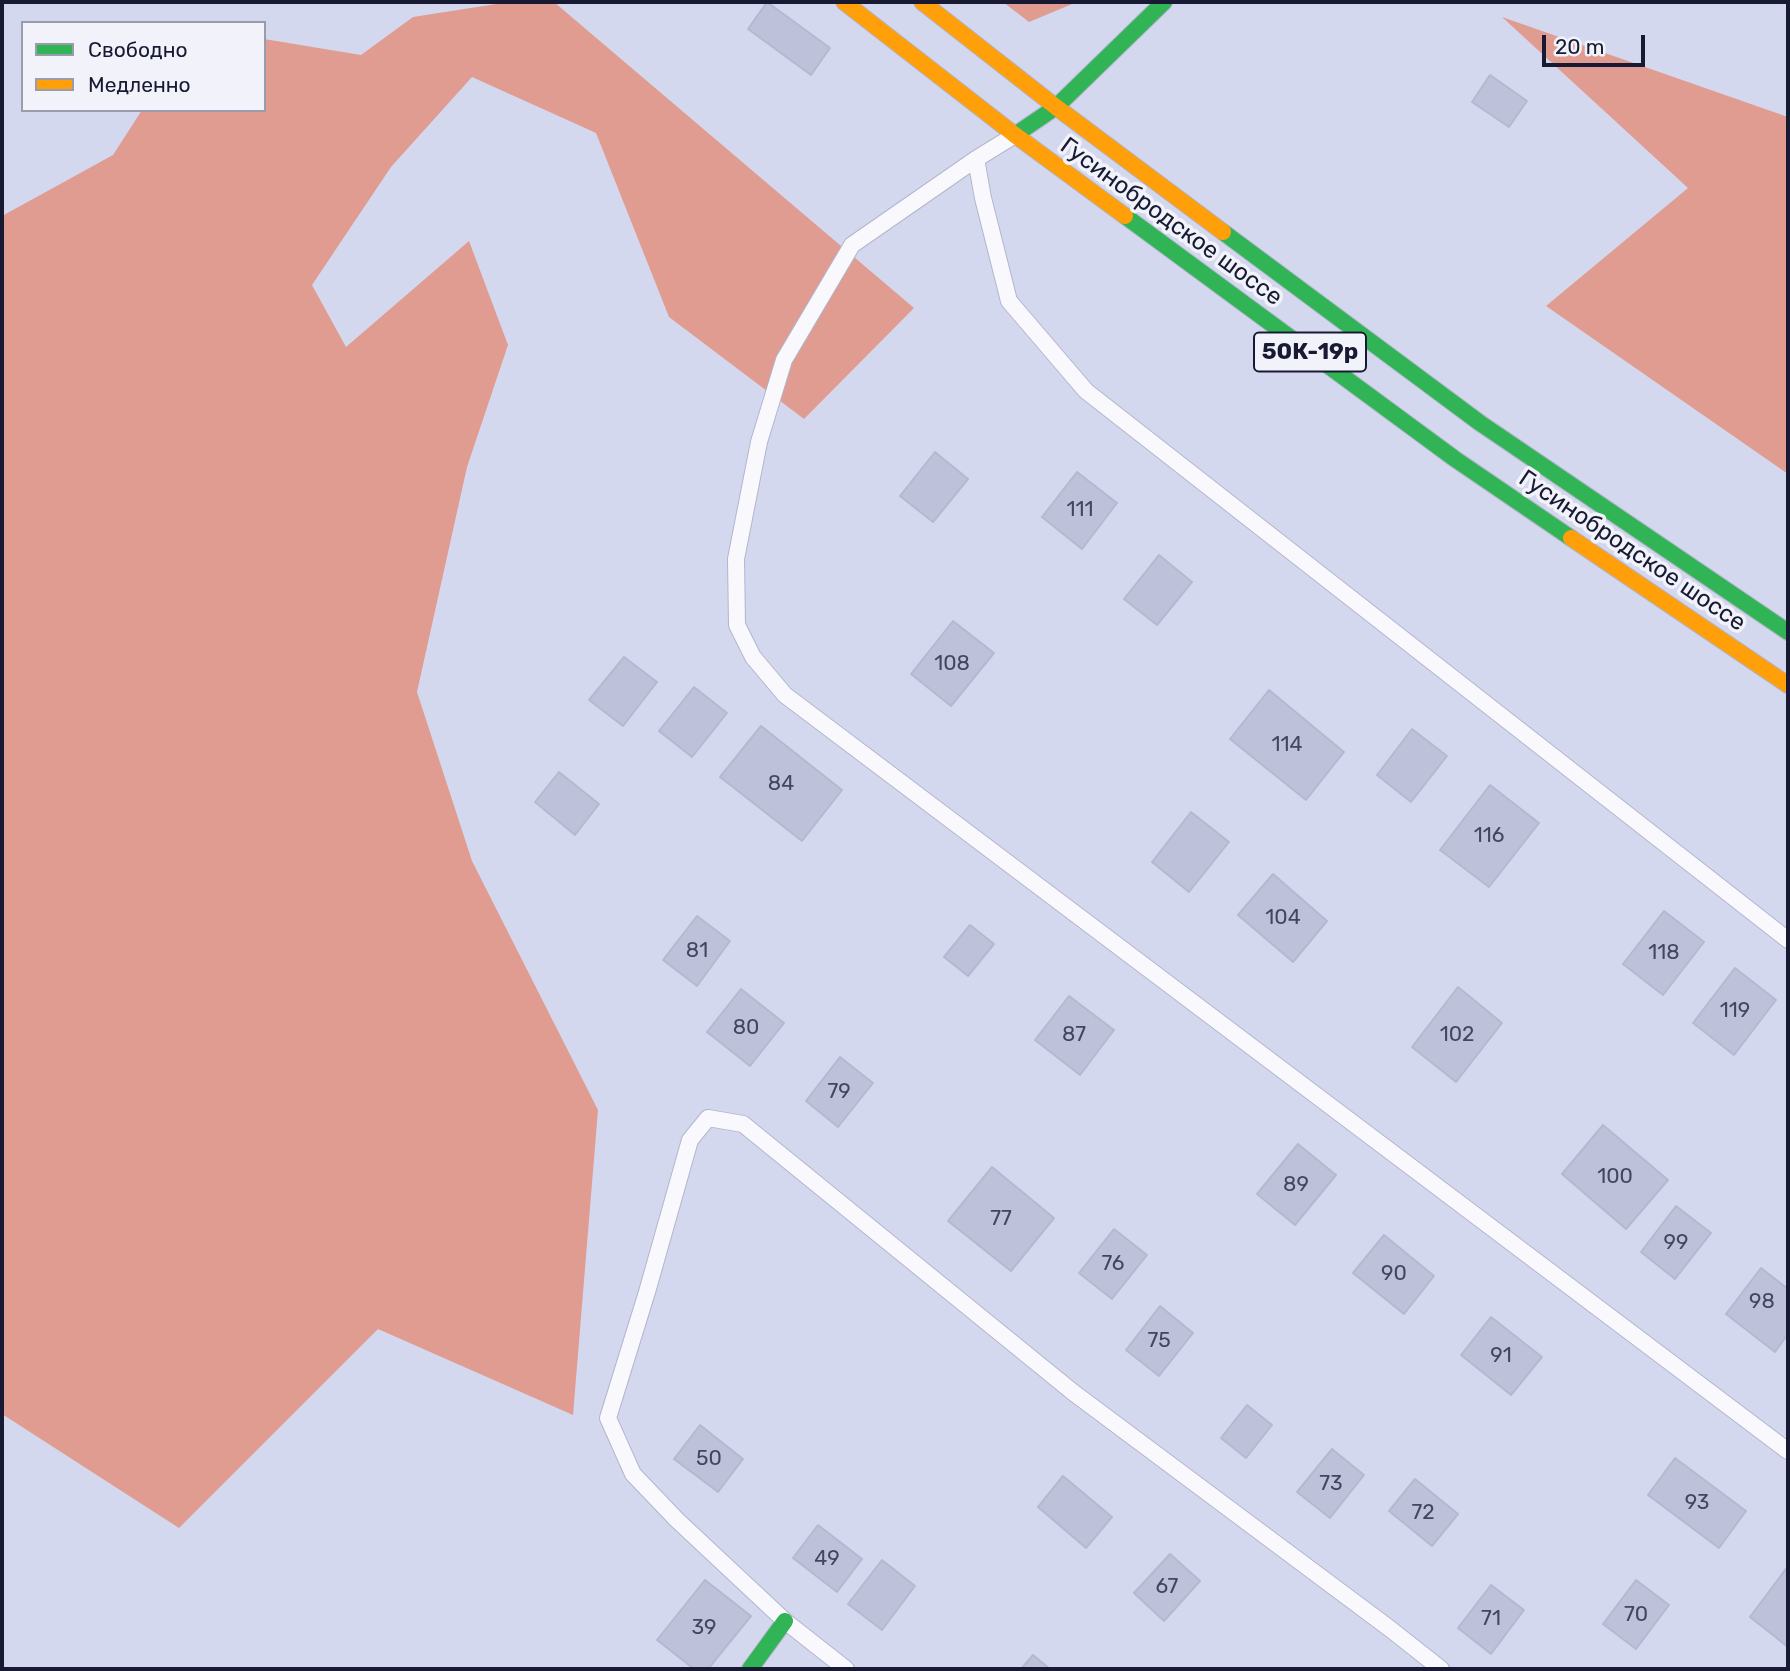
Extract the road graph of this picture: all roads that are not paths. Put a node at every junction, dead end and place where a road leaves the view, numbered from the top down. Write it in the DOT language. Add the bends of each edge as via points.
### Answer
graph roads {
  1 [pos="844,2"];
  2 [pos="922,2"];
  3 [pos="1164,2"];
  4 [pos="1056,107"];
  5 [pos="1015,135"];
  6 [pos="976,159"];
  7 [pos="1788,632"];
  8 [pos="1788,685"];
  9 [pos="1788,940"];
  10 [pos="1788,1451"];
  11 [pos="785,1621"];
  12 [pos="750,1669"];
  13 [pos="846,1669"];
  14 [pos="1441,1669"];
  1 -- 5 [label="main road, Гусинобродское шоссе / 50К-19р"];
  2 -- 4 [label="main road, Гусинобродское шоссе / 50К-19р"];
  3 -- 4 [label="main road"];
  4 -- 5 [label="main road"];
  4 -- 7 [label="main road, Гусинобродское шоссе / 50К-19р" via="1480,423"];
  5 -- 6 [label="lane"];
  5 -- 8 [label="main road, Гусинобродское шоссе / 50К-19р" via="1455,459"];
  6 -- 9 [label="lane" via="1009,301 1086,391"];
  6 -- 10 [label="lane" via="852,245 784,360 759,442 736,559 737,625 753,657 785,695"];
  11 -- 12 [label="main road"];
  11 -- 13 [label="lane"];
  11 -- 14 [label="lane" via="633,1474 608,1418 690,1140 708,1118 743,1124 1074,1393"];
}
